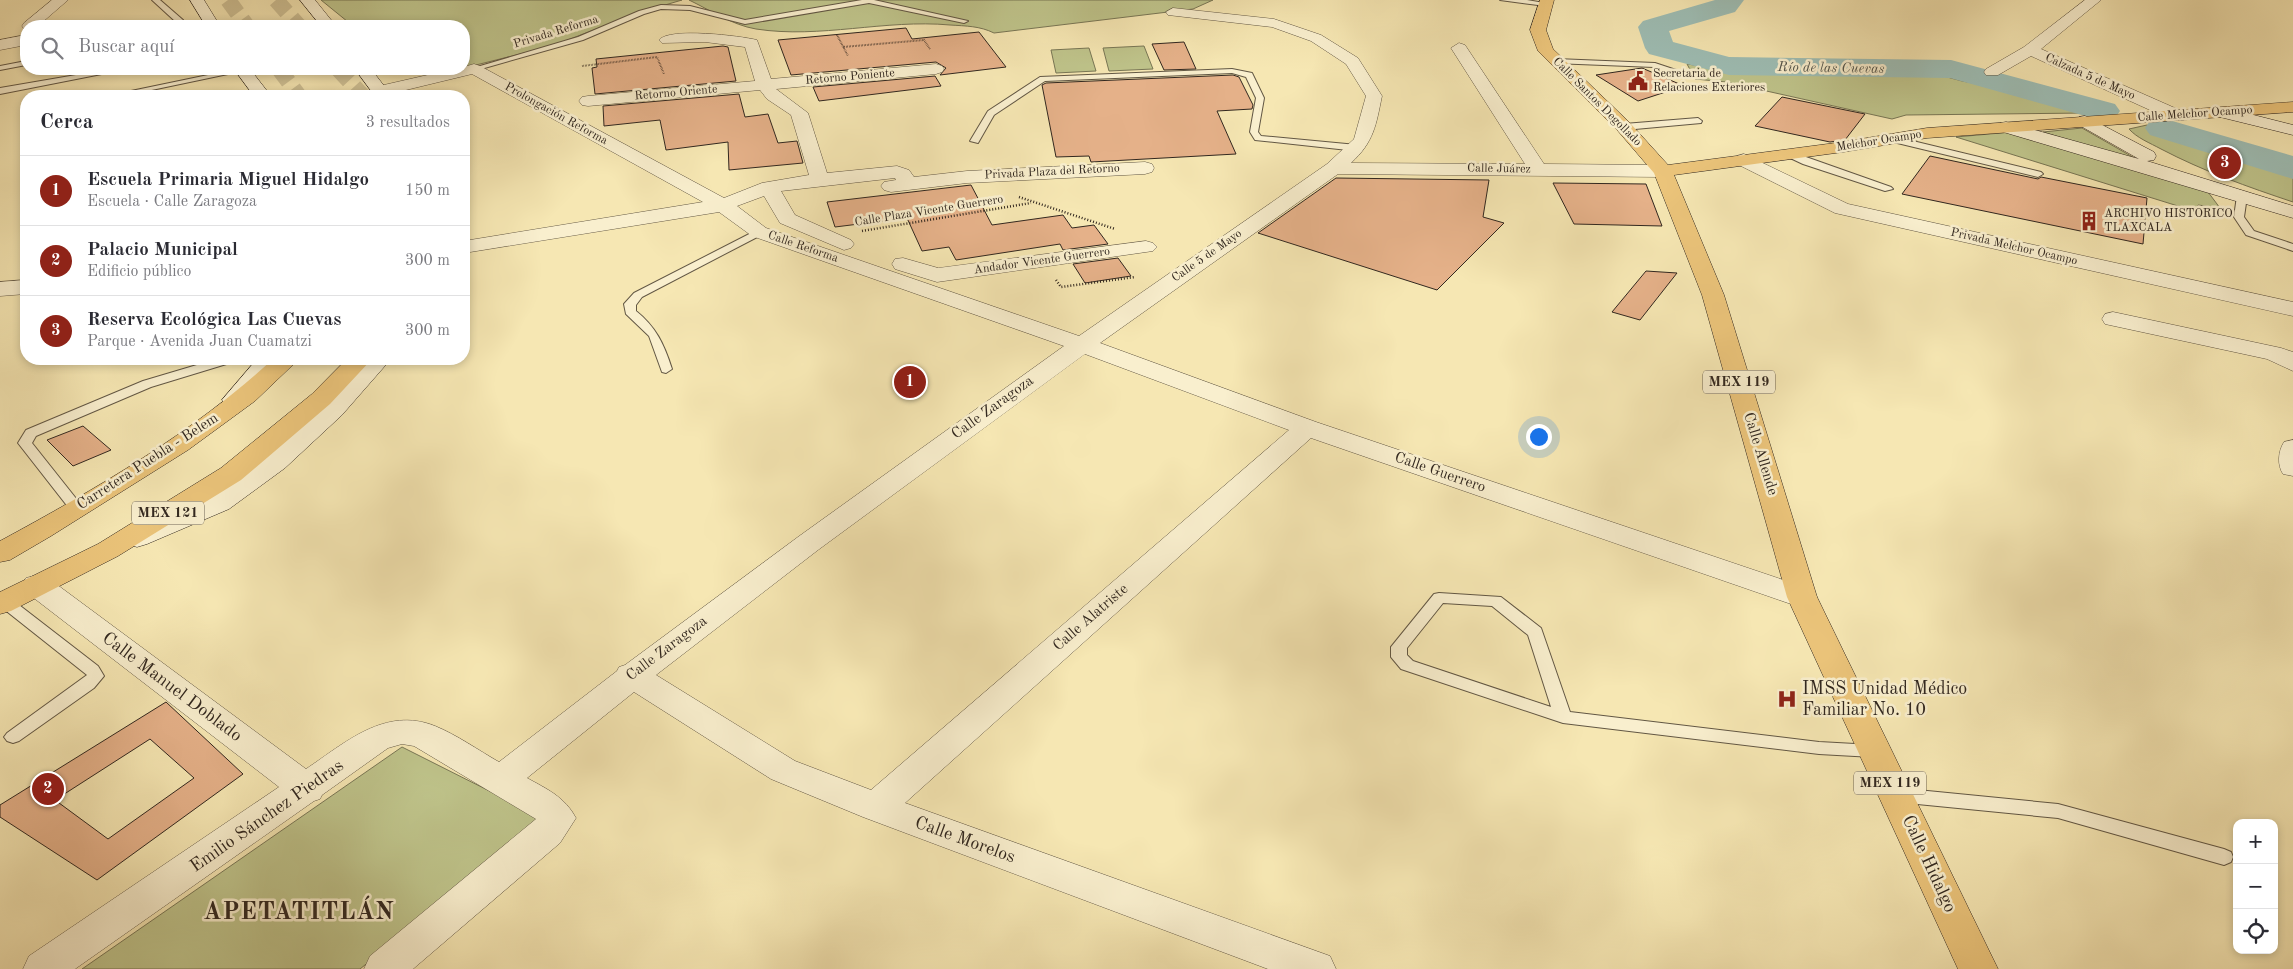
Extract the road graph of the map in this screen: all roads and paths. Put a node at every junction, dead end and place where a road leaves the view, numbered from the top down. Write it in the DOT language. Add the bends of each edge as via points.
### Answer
graph roads {
  1 [pos="60,0"];
  2 [pos="156,0"];
  3 [pos="197,0"];
  4 [pos="307,0"];
  5 [pos="1506,0"];
  6 [pos="2094,0"];
  7 [pos="1546,2"];
  8 [pos="1173,12"];
  9 [pos="37,20"];
  10 [pos="178,20"];
  11 [pos="209,20"];
  12 [pos="324,20"];
  13 [pos="964,21"];
  14 [pos="667,40"];
  15 [pos="924,40"];
  16 [pos="843,47"];
  17 [pos="1459,48"];
  18 [pos="2030,50"];
  19 [pos="658,57"];
  20 [pos="1556,61"];
  21 [pos="20,64"];
  22 [pos="582,66"];
  23 [pos="0,68"];
  24 [pos="474,69"];
  25 [pos="936,69"];
  26 [pos="470,70"];
  27 [pos="1992,72"];
  28 [pos="89,75"];
  29 [pos="218,75"];
  30 [pos="247,75"];
  31 [pos="366,75"];
  32 [pos="452,75"];
  33 [pos="1690,76"];
  34 [pos="764,85"];
  35 [pos="141,90"];
  36 [pos="258,90"];
  37 [pos="375,90"];
  38 [pos="396,90"];
  39 [pos="0,91"];
  40 [pos="588,101"];
  41 [pos="2293,107"];
  42 [pos="2226,113"];
  43 [pos="2178,116"];
  44 [pos="2090,120"];
  45 [pos="1698,122"];
  46 [pos="1624,127"];
  47 [pos="2006,127"];
  48 [pos="2293,130"];
  49 [pos="1892,139"];
  50 [pos="975,141"];
  51 [pos="1357,148"];
  52 [pos="1789,154"];
  53 [pos="1744,160"];
  54 [pos="1145,168"];
  55 [pos="1334,168"];
  56 [pos="1538,170"];
  57 [pos="1663,171"];
  58 [pos="2038,174"];
  59 [pos="2185,178"];
  60 [pos="820,179"];
  61 [pos="909,184"];
  62 [pos="1888,189"];
  63 [pos="774,194"];
  64 [pos="1015,196"];
  65 [pos="2242,196"];
  66 [pos="1034,202"];
  67 [pos="722,205"];
  68 [pos="2293,212"];
  69 [pos="759,232"];
  70 [pos="827,236"];
  71 [pos="470,245"];
  72 [pos="1146,247"];
  73 [pos="2293,248"];
  74 [pos="1043,261"];
  75 [pos="937,275"];
  76 [pos="1138,276"];
  77 [pos="2293,309"];
  78 [pos="2113,319"];
  79 [pos="1080,344"];
  80 [pos="2293,364"];
  81 [pos="209,365"];
  82 [pos="265,365"];
  83 [pos="280,365"];
  84 [pos="354,365"];
  85 [pos="373,365"];
  86 [pos="666,368"];
  87 [pos="221,416"];
  88 [pos="1307,428"];
  89 [pos="2293,448"];
  90 [pos="2293,468"];
  91 [pos="76,509"];
  92 [pos="108,550"];
  93 [pos="0,553"];
  94 [pos="37,585"];
  95 [pos="1802,597"];
  96 [pos="3,603"];
  97 [pos="631,675"];
  98 [pos="1562,717"];
  99 [pos="13,737"];
  100 [pos="1873,751"];
  101 [pos="500,780"];
  102 [pos="307,789"];
  103 [pos="1896,795"];
  104 [pos="876,807"];
  105 [pos="2224,857"];
  106 [pos="44,969"];
  107 [pos="384,969"];
  108 [pos="1316,969"];
  109 [pos="1978,969"];
  1 -- 9 [label="street"];
  2 -- 10 [label="lane"];
  3 -- 11 [label="street"];
  4 -- 12 [label="street"];
  5 -- 7 [label="lane"];
  6 -- 18 [label="street"];
  7 -- 20 [label="main road, Calle Santos Degollado / MEX 119" via="1538,30 1546,51"];
  8 -- 51 [label="street" via="1274,23 1316,38 1352,61 1374,96 1363,139"];
  13 -- 24 [label="lane, Privada Reforma" via="870,1 745,22 671,6 653,8 594,34"];
  14 -- 34 [label="street" via="705,37 752,43"];
  15 -- 16 [label="path"];
  17 -- 56 [label="street"];
  18 -- 27 [label="street"];
  18 -- 43 [label="street, Calzada 5 de Mayo"];
  19 -- 22 [label="path"];
  20 -- 33 [label="lane" via="1655,65"];
  20 -- 46 [label="main road, Calle Santos Degollado / MEX 119"];
  21 -- 23 [label="lane"];
  24 -- 26 [label="street"];
  24 -- 67 [label="street, Prolongación Reforma"];
  25 -- 34 [label="street, Retorno Poniente"];
  28 -- 39 [label="lane"];
  29 -- 35 [label="lane"];
  30 -- 36 [label="street"];
  31 -- 37 [label="street"];
  32 -- 38 [label="street"];
  34 -- 40 [label="street, Retorno Oriente"];
  34 -- 60 [label="street" via="799,113"];
  41 -- 42 [label="main road, Calle Melchor Ocampo"];
  42 -- 43 [label="main road, Calle Melchor Ocampo"];
  42 -- 48 [label="street"];
  43 -- 44 [label="main road, Calle Melchor Ocampo"];
  44 -- 47 [label="main road, Melchor Ocampo"];
  44 -- 59 [label="street"];
  45 -- 46 [label="lane"];
  46 -- 57 [label="main road, Calle Santos Degollado / MEX 119"];
  47 -- 49 [label="main road, Melchor Ocampo"];
  47 -- 59 [label="street"];
  49 -- 52 [label="main road, Melchor Ocampo"];
  49 -- 58 [label="lane"];
  50 -- 51 [label="lane" via="992,113 1043,79 1232,71 1249,75 1260,98 1254,132 1258,138"];
  51 -- 55 [label="street, Calle 5 de Mayo"];
  52 -- 53 [label="main road, Melchor Ocampo"];
  52 -- 62 [label="lane"];
  53 -- 57 [label="main road, Melchor Ocampo"];
  53 -- 77 [label="street, Privada Melchor Ocampo" via="1842,209"];
  54 -- 61 [label="street, Privada Plaza del Retorno" via="959,178"];
  55 -- 56 [label="street, Calle Juárez"];
  55 -- 79 [label="street, Calle 5 de Mayo"];
  56 -- 57 [label="street, Calle Juárez"];
  57 -- 95 [label="main road, Calle Allende / MEX 119" via="1713,295"];
  59 -- 65 [label="street"];
  60 -- 61 [label="street" via="897,172"];
  60 -- 63 [label="street"];
  61 -- 63 [label="street, Privada Plaza del Retorno"];
  63 -- 67 [label="street"];
  63 -- 70 [label="street, Calle Reforma" via="787,219"];
  64 -- 66 [label="path"];
  65 -- 68 [label="street"];
  65 -- 73 [label="lane" via="2239,217 2250,233"];
  66 -- 70 [label="path, Calle Plaza Vicente Guerrero"];
  66 -- 72 [label="path" via="1127,232"];
  67 -- 69 [label="street, Calle Reforma"];
  67 -- 71 [label="street"];
  69 -- 79 [label="street, Calle Reforma"];
  69 -- 86 [label="lane" via="638,296 630,304 630,312 650,327"];
  70 -- 75 [label="street, Calle Reforma" via="853,248"];
  72 -- 74 [label="street, Andador Vicente Guerrero"];
  74 -- 75 [label="street, Andador Vicente Guerrero"];
  74 -- 76 [label="path" via="1061,287"];
  78 -- 80 [label="street" via="2273,353"];
  79 -- 88 [label="street, Calle Guerrero"];
  79 -- 97 [label="street, Calle Zaragoza"];
  81 -- 91 [label="lane" via="147,384 31,433 26,443"];
  82 -- 87 [label="street"];
  83 -- 87 [label="main road, Carretera Puebla - Belem / MEX 121"];
  84 -- 92 [label="main road, MEX 121" via="321,399 231,474"];
  85 -- 92 [label="street" via="332,410 275,462 219,503"];
  87 -- 91 [label="main road, Carretera Puebla - Belem / MEX 121"];
  88 -- 95 [label="street, Calle Guerrero"];
  88 -- 104 [label="street, Calle Alatriste"];
  89 -- 90 [label="street"];
  91 -- 93 [label="main road, Carretera Puebla - Belem / MEX 121"];
  92 -- 94 [label="main road, MEX 121"];
  94 -- 96 [label="main road, MEX 121"];
  94 -- 102 [label="street, Calle Manuel Doblado"];
  95 -- 100 [label="main road, Calle Hidalgo / MEX 119"];
  96 -- 99 [label="lane" via="96,676"];
  97 -- 101 [label="street, Calle Zaragoza"];
  97 -- 104 [label="street, Calle Morelos" via="783,770"];
  98 -- 98 [label="lane" via="1535,632 1496,601 1439,598 1399,647 1399,657 1407,665"];
  98 -- 100 [label="lane" via="1819,748"];
  100 -- 103 [label="main road, Calle Hidalgo / MEX 119"];
  101 -- 102 [label="street, Emilio Sánchez Piedras" via="423,735 402,731 376,739"];
  101 -- 107 [label="street" via="545,805 558,818 547,833"];
  102 -- 106 [label="street, Emilio Sánchez Piedras"];
  103 -- 105 [label="lane" via="2058,811"];
  103 -- 109 [label="main road, Calle Hidalgo / MEX 119"];
  104 -- 108 [label="street, Calle Morelos"];
}
